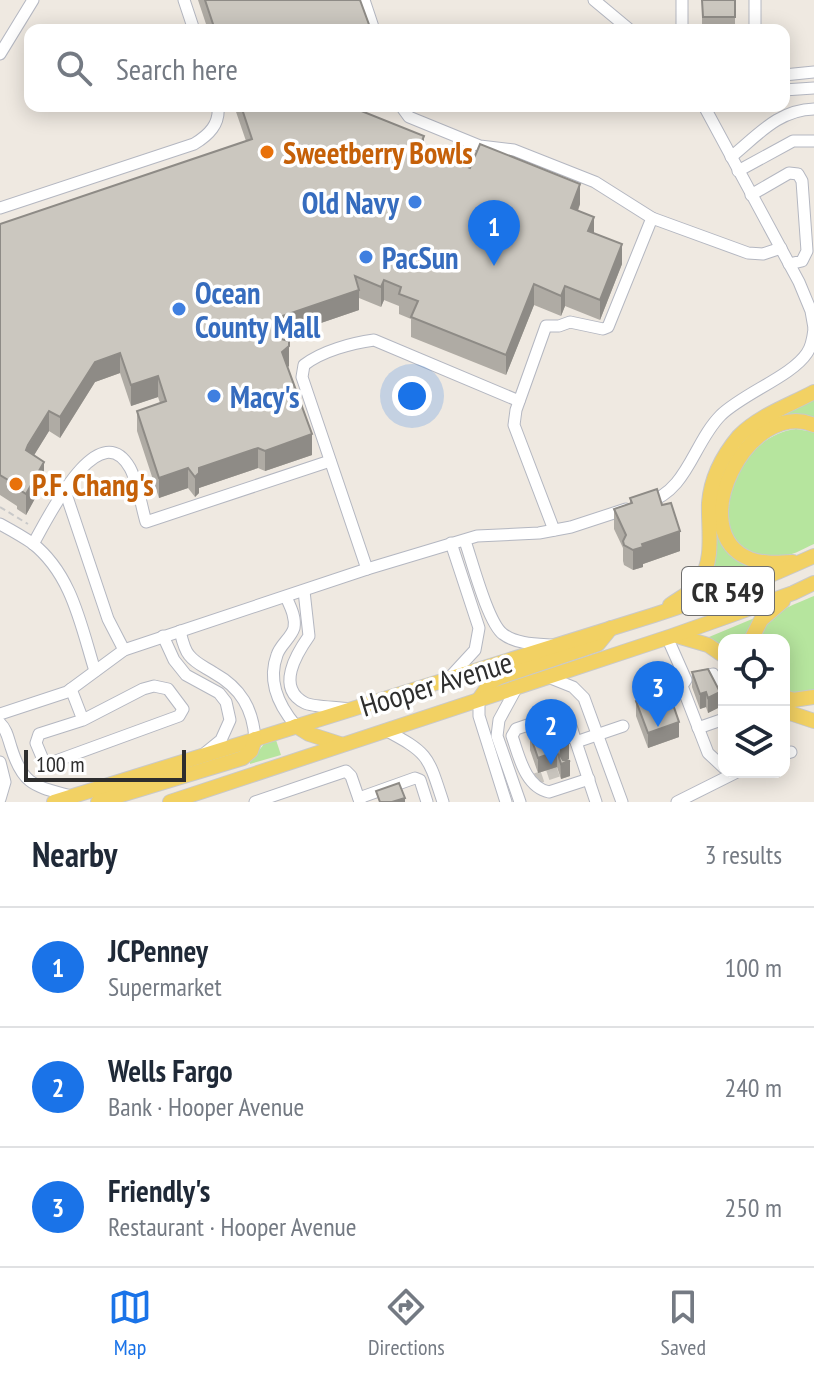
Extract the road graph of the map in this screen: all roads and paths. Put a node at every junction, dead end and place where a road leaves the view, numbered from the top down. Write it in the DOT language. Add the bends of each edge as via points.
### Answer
graph roads {
  1 [pos="33,0"];
  2 [pos="184,0"];
  3 [pos="364,0"];
  4 [pos="594,0"];
  5 [pos="682,0"];
  6 [pos="755,0"];
  7 [pos="192,24"];
  8 [pos="372,24"];
  9 [pos="623,24"];
  10 [pos="682,24"];
  11 [pos="755,24"];
  12 [pos="0,54"];
  13 [pos="814,72"];
  14 [pos="790,74"];
  15 [pos="814,88"];
  16 [pos="790,90"];
  17 [pos="814,109"];
  18 [pos="217,112"];
  19 [pos="405,112"];
  20 [pos="707,112"];
  21 [pos="789,112"];
  22 [pos="790,112"];
  23 [pos="814,141"];
  24 [pos="731,157"];
  25 [pos="738,171"];
  26 [pos="751,195"];
  27 [pos="0,208"];
  28 [pos="652,218"];
  29 [pos="781,248"];
  30 [pos="789,264"];
  31 [pos="814,328"];
  32 [pos="814,392"];
  33 [pos="519,401"];
  34 [pos="814,425"];
  35 [pos="330,461"];
  36 [pos="65,491"];
  37 [pos="0,507"];
  38 [pos="0,524"];
  39 [pos="28,524"];
  40 [pos="554,530"];
  41 [pos="465,541"];
  42 [pos="451,543"];
  43 [pos="33,544"];
  44 [pos="808,559"];
  45 [pos="367,569"];
  46 [pos="814,583"];
  47 [pos="304,591"];
  48 [pos="793,593"];
  49 [pos="286,597"];
  50 [pos="654,615"];
  51 [pos="612,628"];
  52 [pos="180,631"];
  53 [pos="754,634"];
  54 [pos="163,636"];
  55 [pos="670,636"];
  56 [pos="556,645"];
  57 [pos="124,650"];
  58 [pos="718,652"];
  59 [pos="95,671"];
  60 [pos="548,677"];
  61 [pos="448,679"];
  62 [pos="686,680"];
  63 [pos="718,686"];
  64 [pos="517,687"];
  65 [pos="71,689"];
  66 [pos="814,697"];
  67 [pos="479,699"];
  68 [pos="790,699"];
  69 [pos="351,709"];
  70 [pos="790,713"];
  71 [pos="0,714"];
  72 [pos="83,720"];
  73 [pos="718,721"];
  74 [pos="814,721"];
  75 [pos="0,723"];
  76 [pos="296,726"];
  77 [pos="623,726"];
  78 [pos="698,728"];
  79 [pos="385,730"];
  80 [pos="598,735"];
  81 [pos="255,739"];
  82 [pos="576,742"];
  83 [pos="340,744"];
  84 [pos="200,757"];
  85 [pos="0,762"];
  86 [pos="718,762"];
  87 [pos="583,763"];
  88 [pos="568,768"];
  89 [pos="719,778"];
  90 [pos="589,779"];
  91 [pos="72,796"];
  92 [pos="0,799"];
  93 [pos="360,800"];
  94 [pos="621,800"];
  95 [pos="54,802"];
  96 [pos="98,802"];
  97 [pos="170,802"];
  98 [pos="255,802"];
  99 [pos="427,802"];
  100 [pos="443,802"];
  101 [pos="506,802"];
  102 [pos="520,802"];
  103 [pos="596,802"];
  104 [pos="677,802"];
  1 -- 12 [label="lane"];
  2 -- 7 [label="lane"];
  3 -- 8 [label="lane"];
  4 -- 9 [label="lane"];
  5 -- 10 [label="lane"];
  6 -- 11 [label="lane"];
  13 -- 14 [label="lane"];
  15 -- 16 [label="lane"];
  17 -- 22 [label="lane"];
  18 -- 27 [label="lane" via="216,124 194,144"];
  19 -- 28 [label="lane" via="480,146 514,150 595,182"];
  20 -- 24 [label="lane"];
  21 -- 24 [label="lane"];
  23 -- 25 [label="lane" via="793,141"];
  24 -- 25 [label="lane"];
  25 -- 26 [label="lane"];
  26 -- 29 [label="lane"];
  26 -- 30 [label="lane" via="789,173 802,181 807,251 802,261"];
  28 -- 29 [label="lane" via="748,253"];
  28 -- 33 [label="lane" via="608,327 570,322 546,326"];
  29 -- 30 [label="lane"];
  30 -- 31 [label="lane"];
  31 -- 40 [label="lane" via="809,350 799,362 735,404 705,433 675,488 659,500"];
  32 -- 50 [label="main road" via="757,422 724,457 709,500 705,572 695,587"];
  33 -- 35 [label="lane" via="374,340 363,341 304,365 302,377"];
  33 -- 40 [label="lane" via="514,425"];
  34 -- 44 [label="main road" via="779,425 756,439 735,463 722,505 724,530 739,552 768,563"];
  35 -- 36 [label="lane" via="146,522 130,468 111,453 88,459"];
  35 -- 45 [label="lane"];
  36 -- 43 [label="lane"];
  36 -- 57 [label="lane" via="108,619"];
  37 -- 39 [label="path"];
  38 -- 43 [label="lane"];
  40 -- 41 [label="lane"];
  41 -- 42 [label="lane"];
  41 -- 56 [label="lane" via="502,634 516,641"];
  42 -- 45 [label="lane"];
  42 -- 61 [label="lane" via="479,628 475,650"];
  43 -- 59 [label="lane" via="72,594"];
  44 -- 50 [label="main road, Hooper Avenue / CR 549"];
  45 -- 47 [label="lane"];
  46 -- 48 [label="main road, Hooper Avenue / CR 549"];
  47 -- 49 [label="lane"];
  47 -- 69 [label="lane" via="309,636 289,675 293,690 305,703"];
  48 -- 53 [label="main road" via="761,620"];
  48 -- 55 [label="main road, Hooper Avenue / CR 549"];
  49 -- 52 [label="lane"];
  49 -- 76 [label="lane" via="294,628 277,655 273,675 279,702"];
  50 -- 51 [label="main road, Hooper Avenue / CR 549"];
  51 -- 56 [label="main road, Hooper Avenue / CR 549"];
  51 -- 67 [label="main road" via="598,644 500,677"];
  52 -- 54 [label="lane"];
  52 -- 81 [label="lane" via="186,653 238,690 251,713"];
  54 -- 57 [label="lane"];
  54 -- 84 [label="lane" via="186,675 219,693 229,711 221,740"];
  55 -- 58 [label="main road" via="692,639"];
  55 -- 60 [label="main road, Hooper Avenue / CR 549"];
  55 -- 62 [label="lane"];
  56 -- 61 [label="main road, Hooper Avenue / CR 549"];
  57 -- 59 [label="lane"];
  59 -- 65 [label="lane"];
  60 -- 64 [label="main road, Hooper Avenue / CR 549"];
  60 -- 80 [label="lane" via="584,698"];
  61 -- 69 [label="main road, Hooper Avenue / CR 549"];
  62 -- 63 [label="lane" via="713,674"];
  62 -- 78 [label="lane" via="682,686"];
  64 -- 67 [label="main road, Hooper Avenue / CR 549"];
  64 -- 102 [label="lane" via="497,736"];
  65 -- 71 [label="lane"];
  65 -- 72 [label="lane"];
  66 -- 68 [label="main road"];
  67 -- 79 [label="main road, Hooper Avenue / CR 549"];
  67 -- 101 [label="lane" via="479,716"];
  69 -- 76 [label="main road, Hooper Avenue / CR 549"];
  70 -- 74 [label="main road"];
  72 -- 72 [label="lane" via="39,734 36,743 44,762 179,716 183,709 168,689 154,686"];
  73 -- 78 [label="lane"];
  75 -- 91 [label="lane" via="16,765 31,785"];
  76 -- 81 [label="main road, Hooper Avenue / CR 549"];
  76 -- 83 [label="main road"];
  77 -- 80 [label="lane"];
  78 -- 86 [label="lane" via="708,753"];
  79 -- 83 [label="main road, Hooper Avenue / CR 549"];
  79 -- 100 [label="lane" via="421,750"];
  80 -- 82 [label="lane"];
  80 -- 94 [label="lane"];
  81 -- 84 [label="main road, Hooper Avenue / CR 549"];
  81 -- 96 [label="main road" via="243,758"];
  82 -- 87 [label="lane"];
  82 -- 90 [label="lane" via="563,713 516,729 512,736 526,775 542,791"];
  83 -- 97 [label="main road, Hooper Avenue / CR 549"];
  84 -- 91 [label="main road, Hooper Avenue / CR 549"];
  85 -- 92 [label="lane" via="5,782"];
  87 -- 88 [label="lane"];
  87 -- 90 [label="lane"];
  89 -- 104 [label="lane"];
  90 -- 103 [label="lane"];
  91 -- 95 [label="main road, Hooper Avenue / CR 549"];
  93 -- 98 [label="lane" via="346,771"];
  93 -- 99 [label="lane" via="415,778"];
}
